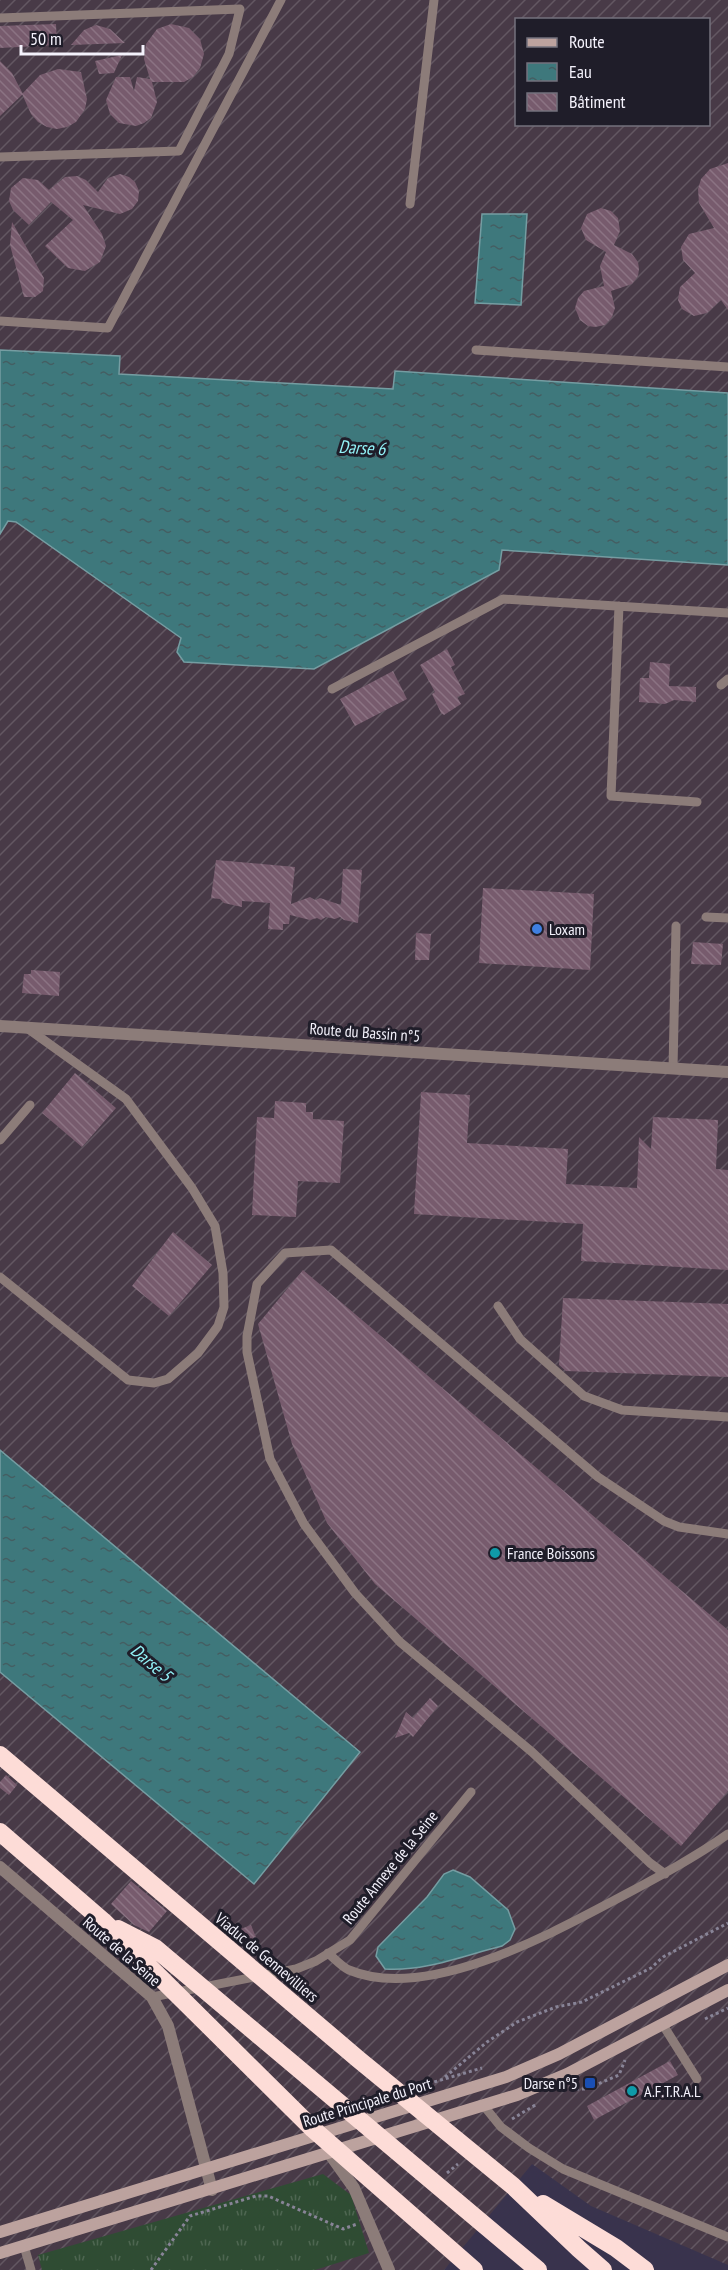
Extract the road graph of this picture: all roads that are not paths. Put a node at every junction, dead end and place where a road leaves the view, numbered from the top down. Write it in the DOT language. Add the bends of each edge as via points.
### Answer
graph roads {
  1 [pos="281,0"];
  2 [pos="434,0"];
  3 [pos="0,18"];
  4 [pos="0,157"];
  5 [pos="410,204"];
  6 [pos="0,321"];
  7 [pos="476,350"];
  8 [pos="728,367"];
  9 [pos="619,606"];
  10 [pos="728,613"];
  11 [pos="332,689"];
  12 [pos="697,802"];
  13 [pos="706,916"];
  14 [pos="728,918"];
  15 [pos="676,926"];
  16 [pos="0,1026"];
  17 [pos="25,1027"];
  18 [pos="673,1069"];
  19 [pos="728,1072"];
  20 [pos="30,1105"];
  21 [pos="0,1140"];
  22 [pos="0,1277"];
  23 [pos="498,1306"];
  24 [pos="728,1417"];
  25 [pos="728,1534"];
  26 [pos="0,1755"];
  27 [pos="471,1792"];
  28 [pos="0,1832"];
  29 [pos="728,1834"];
  30 [pos="0,1867"];
  31 [pos="665,1874"];
  32 [pos="103,1921"];
  33 [pos="328,1953"];
  34 [pos="728,1965"];
  35 [pos="728,1990"];
  36 [pos="152,1997"];
  37 [pos="663,2025"];
  38 [pos="697,2079"];
  39 [pos="484,2106"];
  40 [pos="329,2153"];
  41 [pos="206,2169"];
  42 [pos="513,2186"];
  43 [pos="212,2190"];
  44 [pos="0,2232"];
  45 [pos="728,2237"];
  46 [pos="24,2246"];
  47 [pos="0,2253"];
  48 [pos="531,2264"];
  49 [pos="31,2270"];
  50 [pos="389,2270"];
  51 [pos="474,2270"];
  52 [pos="603,2270"];
  53 [pos="645,2270"];
  1 -- 6 [label="lane" via="108,328"];
  2 -- 5 [label="lane"];
  3 -- 4 [label="lane" via="240,9 229,54 179,151"];
  7 -- 8 [label="lane"];
  9 -- 10 [label="lane"];
  9 -- 11 [label="lane" via="503,599"];
  9 -- 12 [label="lane" via="611,796"];
  13 -- 14 [label="lane"];
  15 -- 18 [label="lane"];
  16 -- 17 [label="street, Route du Bassin n°5"];
  17 -- 18 [label="street, Route du Bassin n°5"];
  17 -- 22 [label="lane" via="126,1099 192,1188 215,1226 224,1272 224,1307 218,1326 182,1369 168,1379 139,1383 128,1380"];
  18 -- 19 [label="street, Route du Bassin n°5"];
  20 -- 21 [label="lane"];
  23 -- 24 [label="lane" via="520,1339 584,1396 622,1410"];
  25 -- 31 [label="lane" via="664,1521 598,1477 331,1250 285,1253 257,1284 247,1336 248,1352 270,1459 304,1524 355,1593 400,1642 532,1752"];
  26 -- 42 [label="highway, Viaduc de Gennevilliers"];
  27 -- 33 [label="lane, Route Annexe de la Seine" via="350,1940"];
  28 -- 32 [label="highway"];
  29 -- 31 [label="lane"];
  30 -- 36 [label="street, Route de la Seine"];
  31 -- 33 [label="lane" via="544,1937 501,1956 453,1970 407,1977 372,1977 347,1970"];
  32 -- 48 [label="highway" via="155,1948"];
  32 -- 51 [label="highway" via="313,2129"];
  33 -- 36 [label="lane, Route Annexe de la Seine" via="296,1969"];
  34 -- 41 [label="main road, Route Principale du Port" via="568,2050 506,2076"];
  35 -- 37 [label="main road"];
  36 -- 41 [label="street, Route de la Seine" via="168,2026"];
  37 -- 38 [label="lane"];
  37 -- 39 [label="main road" via="567,2074"];
  39 -- 40 [label="main road"];
  39 -- 45 [label="lane" via="501,2127 563,2169"];
  40 -- 43 [label="main road"];
  40 -- 50 [label="street" via="354,2188"];
  41 -- 43 [label="street, Route de la Seine"];
  41 -- 44 [label="main road, Route Principale du Port"];
  42 -- 52 [label="highway"];
  42 -- 53 [label="highway"];
  43 -- 46 [label="main road"];
  46 -- 47 [label="main road"];
  46 -- 49 [label="lane"];
}
